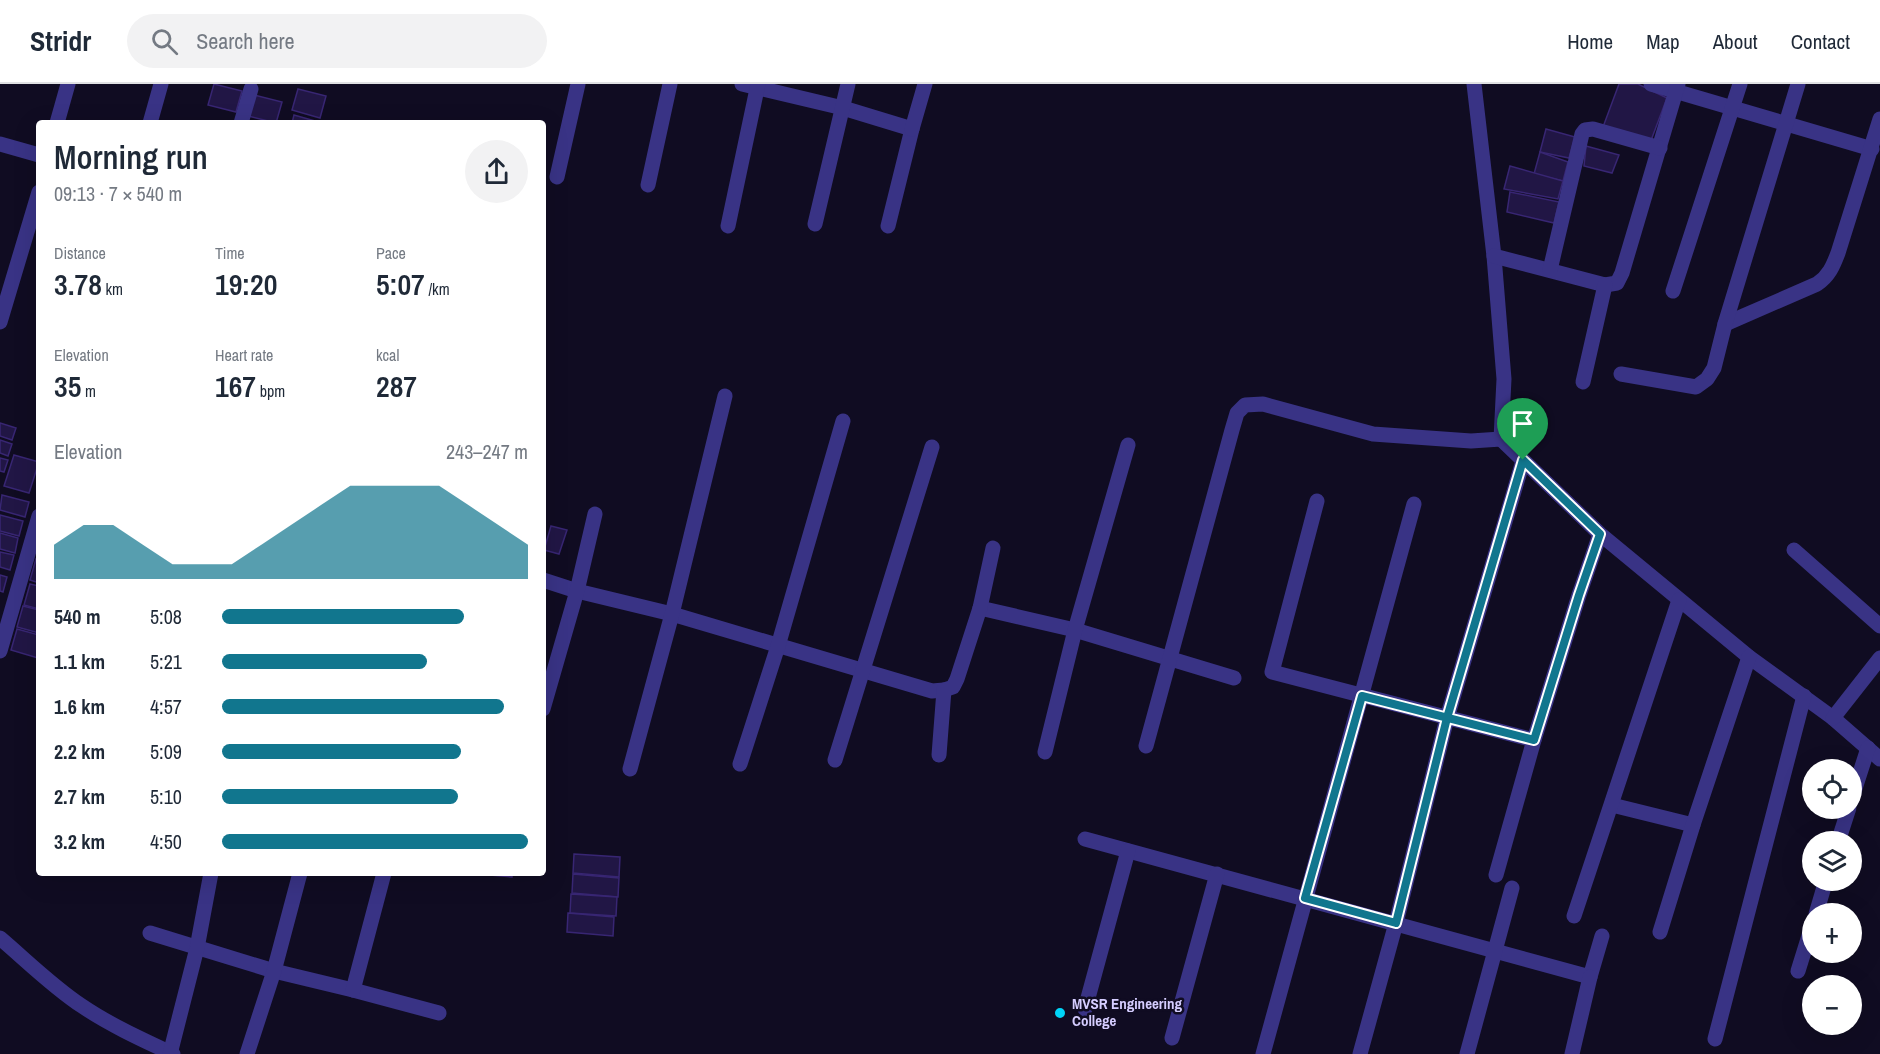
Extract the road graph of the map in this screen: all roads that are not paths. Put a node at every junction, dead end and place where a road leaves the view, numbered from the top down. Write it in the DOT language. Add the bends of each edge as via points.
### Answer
graph roads {
  1 [pos="68,84"];
  2 [pos="161,84"];
  3 [pos="578,84"];
  4 [pos="670,84"];
  5 [pos="742,84"];
  6 [pos="848,84"];
  7 [pos="925,84"];
  8 [pos="1474,84"];
  9 [pos="1651,84"];
  10 [pos="1740,84"];
  11 [pos="1798,84"];
  12 [pos="758,86"];
  13 [pos="1677,88"];
  14 [pos="250,89"];
  15 [pos="843,108"];
  16 [pos="1732,109"];
  17 [pos="1880,119"];
  18 [pos="58,120"];
  19 [pos="151,120"];
  20 [pos="243,120"];
  21 [pos="1787,125"];
  22 [pos="912,129"];
  23 [pos="0,144"];
  24 [pos="1660,148"];
  25 [pos="1872,149"];
  26 [pos="36,154"];
  27 [pos="557,177"];
  28 [pos="648,186"];
  29 [pos="36,202"];
  30 [pos="815,224"];
  31 [pos="728,226"];
  32 [pos="888,226"];
  33 [pos="1494,256"];
  34 [pos="1550,270"];
  35 [pos="1605,285"];
  36 [pos="1673,291"];
  37 [pos="0,322"];
  38 [pos="1725,324"];
  39 [pos="1621,374"];
  40 [pos="1583,382"];
  41 [pos="725,396"];
  42 [pos="843,421"];
  43 [pos="1501,439"];
  44 [pos="1128,445"];
  45 [pos="932,447"];
  46 [pos="1523,460"];
  47 [pos="1317,501"];
  48 [pos="1414,504"];
  49 [pos="595,514"];
  50 [pos="36,526"];
  51 [pos="1600,534"];
  52 [pos="993,548"];
  53 [pos="1794,550"];
  54 [pos="546,581"];
  55 [pos="577,591"];
  56 [pos="1679,600"];
  57 [pos="980,608"];
  58 [pos="672,614"];
  59 [pos="1880,626"];
  60 [pos="1075,630"];
  61 [pos="778,646"];
  62 [pos="0,651"];
  63 [pos="1749,657"];
  64 [pos="1880,658"];
  65 [pos="1170,659"];
  66 [pos="862,670"];
  67 [pos="1234,678"];
  68 [pos="944,690"];
  69 [pos="1362,696"];
  70 [pos="1804,696"];
  71 [pos="546,699"];
  72 [pos="1447,718"];
  73 [pos="1833,718"];
  74 [pos="1534,740"];
  75 [pos="1146,746"];
  76 [pos="1868,748"];
  77 [pos="1045,752"];
  78 [pos="939,755"];
  79 [pos="1880,759"];
  80 [pos="835,760"];
  81 [pos="740,764"];
  82 [pos="1862,767"];
  83 [pos="630,769"];
  84 [pos="1612,805"];
  85 [pos="1693,825"];
  86 [pos="1085,839"];
  87 [pos="1128,850"];
  88 [pos="1218,874"];
  89 [pos="1496,875"];
  90 [pos="210,876"];
  91 [pos="299,876"];
  92 [pos="383,876"];
  93 [pos="1512,888"];
  94 [pos="1305,898"];
  95 [pos="1574,916"];
  96 [pos="1396,923"];
  97 [pos="1660,932"];
  98 [pos="150,933"];
  99 [pos="1602,936"];
  100 [pos="0,938"];
  101 [pos="197,948"];
  102 [pos="1494,950"];
  103 [pos="1802,958"];
  104 [pos="274,971"];
  105 [pos="1798,971"];
  106 [pos="1590,977"];
  107 [pos="353,990"];
  108 [pos="1085,1009"];
  109 [pos="439,1013"];
  110 [pos="1172,1038"];
  111 [pos="1716,1039"];
  112 [pos="171,1054"];
  113 [pos="247,1054"];
  114 [pos="1263,1054"];
  115 [pos="1360,1054"];
  116 [pos="1467,1054"];
  117 [pos="1572,1054"];
  1 -- 18 [label="street"];
  2 -- 19 [label="street"];
  3 -- 27 [label="street"];
  4 -- 28 [label="street"];
  5 -- 12 [label="street"];
  6 -- 15 [label="street"];
  7 -- 22 [label="street"];
  8 -- 33 [label="street"];
  9 -- 13 [label="street"];
  10 -- 16 [label="street"];
  11 -- 21 [label="street"];
  12 -- 15 [label="street"];
  12 -- 31 [label="street"];
  13 -- 16 [label="street"];
  13 -- 24 [label="street"];
  14 -- 20 [label="street"];
  15 -- 22 [label="street"];
  15 -- 30 [label="street"];
  16 -- 21 [label="street"];
  16 -- 36 [label="street"];
  17 -- 25 [label="street"];
  21 -- 25 [label="street"];
  21 -- 38 [label="street"];
  22 -- 32 [label="street"];
  23 -- 26 [label="street"];
  24 -- 34 [label="street" via="1585,130"];
  24 -- 35 [label="street" via="1622,273 1617,283"];
  25 -- 38 [label="street" via="1838,253 1825,278"];
  29 -- 37 [label="street"];
  33 -- 34 [label="street"];
  33 -- 43 [label="street" via="1504,379"];
  34 -- 35 [label="street"];
  35 -- 40 [label="street"];
  38 -- 39 [label="street" via="1714,368 1696,387"];
  41 -- 58 [label="street"];
  42 -- 61 [label="street"];
  43 -- 46 [label="street"];
  43 -- 65 [label="street" via="1471,441 1373,434 1263,404 1245,405 1232,430"];
  44 -- 60 [label="street"];
  45 -- 66 [label="street"];
  46 -- 51 [label="street"];
  46 -- 72 [label="street"];
  47 -- 69 [label="street" via="1272,672"];
  48 -- 69 [label="street"];
  49 -- 55 [label="street"];
  50 -- 62 [label="street"];
  51 -- 56 [label="street"];
  51 -- 74 [label="street"];
  52 -- 57 [label="street"];
  53 -- 59 [label="street"];
  54 -- 55 [label="street"];
  55 -- 58 [label="street"];
  55 -- 71 [label="street"];
  56 -- 63 [label="street"];
  56 -- 84 [label="street"];
  57 -- 60 [label="street"];
  57 -- 68 [label="street" via="957,679 953,687"];
  58 -- 61 [label="street"];
  58 -- 83 [label="street"];
  60 -- 65 [label="street"];
  60 -- 77 [label="street"];
  61 -- 66 [label="street"];
  61 -- 81 [label="street"];
  63 -- 70 [label="street"];
  63 -- 85 [label="street"];
  64 -- 73 [label="street"];
  65 -- 67 [label="street"];
  65 -- 75 [label="street"];
  66 -- 68 [label="street" via="932,691"];
  66 -- 80 [label="street"];
  68 -- 78 [label="street"];
  69 -- 72 [label="street"];
  69 -- 94 [label="street"];
  70 -- 73 [label="street"];
  70 -- 111 [label="street"];
  72 -- 74 [label="street"];
  72 -- 96 [label="street"];
  73 -- 76 [label="street"];
  74 -- 89 [label="street"];
  76 -- 79 [label="street"];
  76 -- 82 [label="street"];
  84 -- 85 [label="street"];
  84 -- 95 [label="street"];
  85 -- 97 [label="street"];
  86 -- 87 [label="street"];
  87 -- 88 [label="street"];
  87 -- 108 [label="street"];
  88 -- 94 [label="street"];
  88 -- 110 [label="street"];
  90 -- 101 [label="street"];
  91 -- 104 [label="street"];
  92 -- 107 [label="street"];
  93 -- 102 [label="street"];
  94 -- 96 [label="street"];
  94 -- 114 [label="street"];
  96 -- 102 [label="street"];
  96 -- 115 [label="street"];
  98 -- 101 [label="street"];
  99 -- 106 [label="street"];
  100 -- 112 [label="street" via="82,1006"];
  101 -- 104 [label="street"];
  101 -- 112 [label="street"];
  102 -- 106 [label="street"];
  102 -- 116 [label="street"];
  103 -- 105 [label="street"];
  104 -- 107 [label="street"];
  104 -- 113 [label="street"];
  106 -- 117 [label="street"];
  107 -- 109 [label="street"];
}
